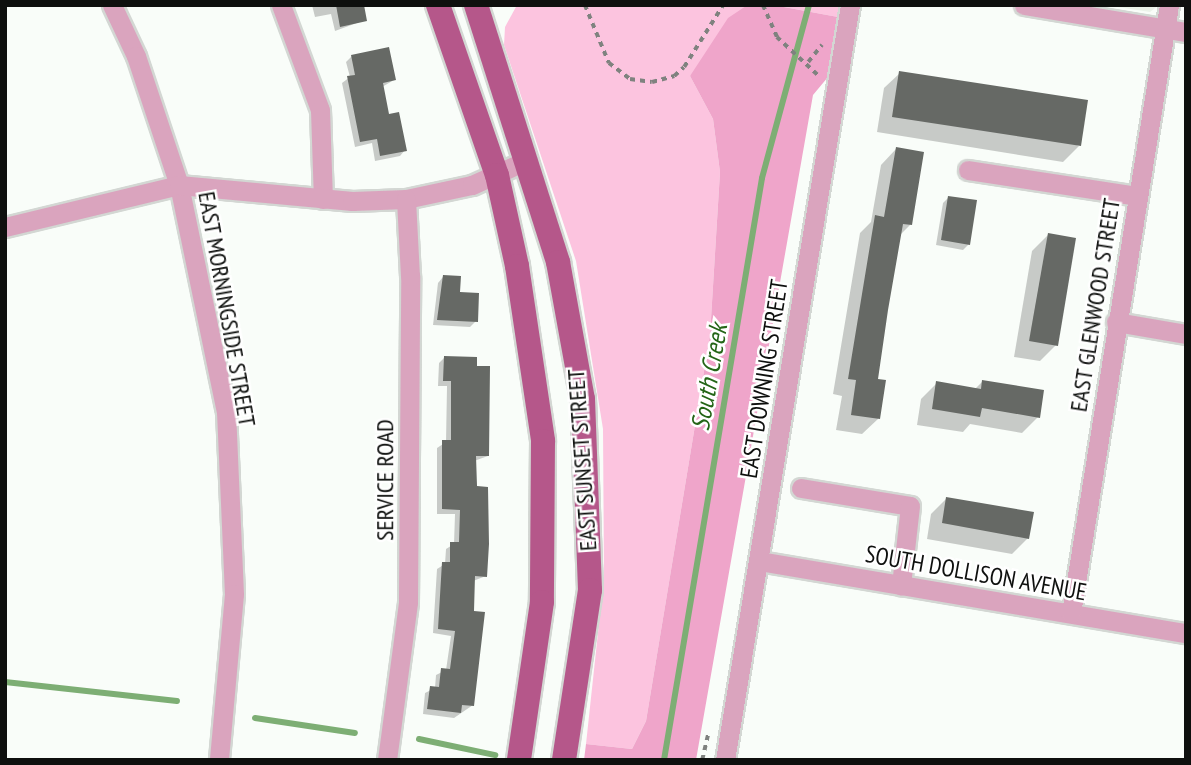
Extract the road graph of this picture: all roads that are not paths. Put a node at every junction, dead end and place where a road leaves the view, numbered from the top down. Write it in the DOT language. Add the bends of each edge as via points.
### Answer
graph roads {
  1 [pos="112,5"];
  2 [pos="281,5"];
  3 [pos="476,5"];
  4 [pos="850,5"];
  5 [pos="1024,5"];
  6 [pos="1169,5"];
  7 [pos="439,6"];
  8 [pos="1165,29"];
  9 [pos="1186,32"];
  10 [pos="524,161"];
  11 [pos="968,170"];
  12 [pos="497,175"];
  13 [pos="179,185"];
  14 [pos="1137,196"];
  15 [pos="323,199"];
  16 [pos="406,199"];
  17 [pos="5,227"];
  18 [pos="1116,322"];
  19 [pos="1186,334"];
  20 [pos="802,488"];
  21 [pos="759,561"];
  22 [pos="901,585"];
  23 [pos="1071,613"];
  24 [pos="1186,633"];
  25 [pos="219,760"];
  26 [pos="387,760"];
  27 [pos="519,760"];
  28 [pos="564,760"];
  29 [pos="725,760"];
  1 -- 13 [label="street, EAST MORNINGSIDE STREET" via="136,56"];
  2 -- 15 [label="street" via="320,110"];
  3 -- 10 [label="main road, EAST SUNSET STREET"];
  4 -- 21 [label="street, EAST DOWNING STREET"];
  5 -- 8 [label="street"];
  6 -- 8 [label="street, EAST GLENWOOD STREET"];
  7 -- 12 [label="main road, EAST SUNSET STREET"];
  8 -- 9 [label="street"];
  8 -- 14 [label="street, EAST GLENWOOD STREET"];
  10 -- 12 [label="street"];
  10 -- 28 [label="main road, EAST SUNSET STREET" via="558,262 583,399 590,590"];
  11 -- 14 [label="street"];
  12 -- 16 [label="street"];
  12 -- 27 [label="main road, EAST SUNSET STREET" via="517,266 543,441 542,603"];
  13 -- 15 [label="street"];
  13 -- 17 [label="street"];
  13 -- 25 [label="street, EAST MORNINGSIDE STREET" via="226,411 234,594"];
  14 -- 18 [label="street, EAST GLENWOOD STREET"];
  15 -- 16 [label="street"];
  16 -- 26 [label="street, SERVICE ROAD" via="410,276 408,602"];
  18 -- 19 [label="street"];
  18 -- 23 [label="street, EAST GLENWOOD STREET"];
  20 -- 22 [label="street" via="910,506"];
  21 -- 22 [label="street, SOUTH DOLLISON AVENUE"];
  21 -- 29 [label="street, EAST DOWNING STREET"];
  22 -- 23 [label="street, SOUTH DOLLISON AVENUE"];
  23 -- 24 [label="street, SOUTH DOLLISON AVENUE"];
}
